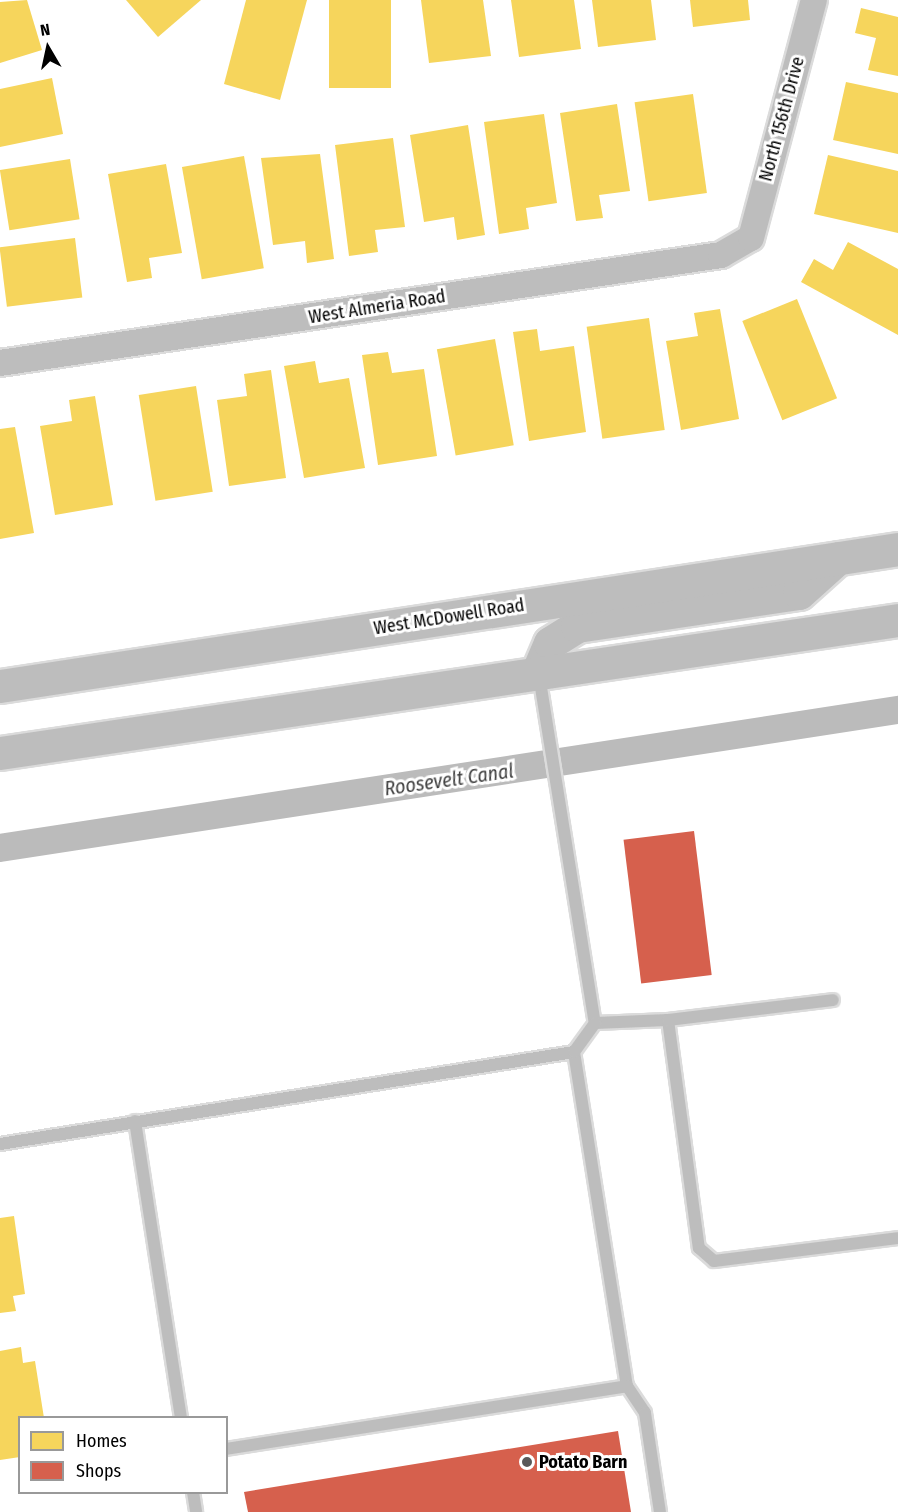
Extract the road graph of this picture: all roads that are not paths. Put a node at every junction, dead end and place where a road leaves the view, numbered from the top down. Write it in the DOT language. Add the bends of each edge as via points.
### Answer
graph roads {
  1 [pos="814,0"];
  2 [pos="751,238"];
  3 [pos="0,363"];
  4 [pos="898,549"];
  5 [pos="838,558"];
  6 [pos="898,620"];
  7 [pos="538,671"];
  8 [pos="0,686"];
  9 [pos="0,753"];
  10 [pos="833,1000"];
  11 [pos="668,1020"];
  12 [pos="595,1023"];
  13 [pos="574,1052"];
  14 [pos="135,1121"];
  15 [pos="0,1144"];
  16 [pos="898,1238"];
  17 [pos="627,1386"];
  18 [pos="181,1416"];
  19 [pos="228,1449"];
  20 [pos="193,1494"];
  21 [pos="196,1512"];
  22 [pos="660,1512"];
  1 -- 2 [label="street, North 156th Drive"];
  2 -- 3 [label="street, West Almeria Road" via="721,255"];
  4 -- 5 [label="main road, West McDowell Road"];
  5 -- 7 [label="main road" via="799,593 577,626 550,643"];
  5 -- 8 [label="main road, West McDowell Road"];
  6 -- 7 [label="main road"];
  7 -- 9 [label="main road"];
  7 -- 12 [label="lane" via="556,801"];
  10 -- 11 [label="lane"];
  11 -- 12 [label="lane"];
  11 -- 16 [label="lane" via="699,1248 714,1261"];
  12 -- 13 [label="lane"];
  13 -- 14 [label="lane"];
  13 -- 17 [label="lane"];
  14 -- 15 [label="lane"];
  14 -- 18 [label="lane"];
  17 -- 19 [label="lane"];
  17 -- 22 [label="lane" via="645,1413"];
  20 -- 21 [label="lane"];
}
